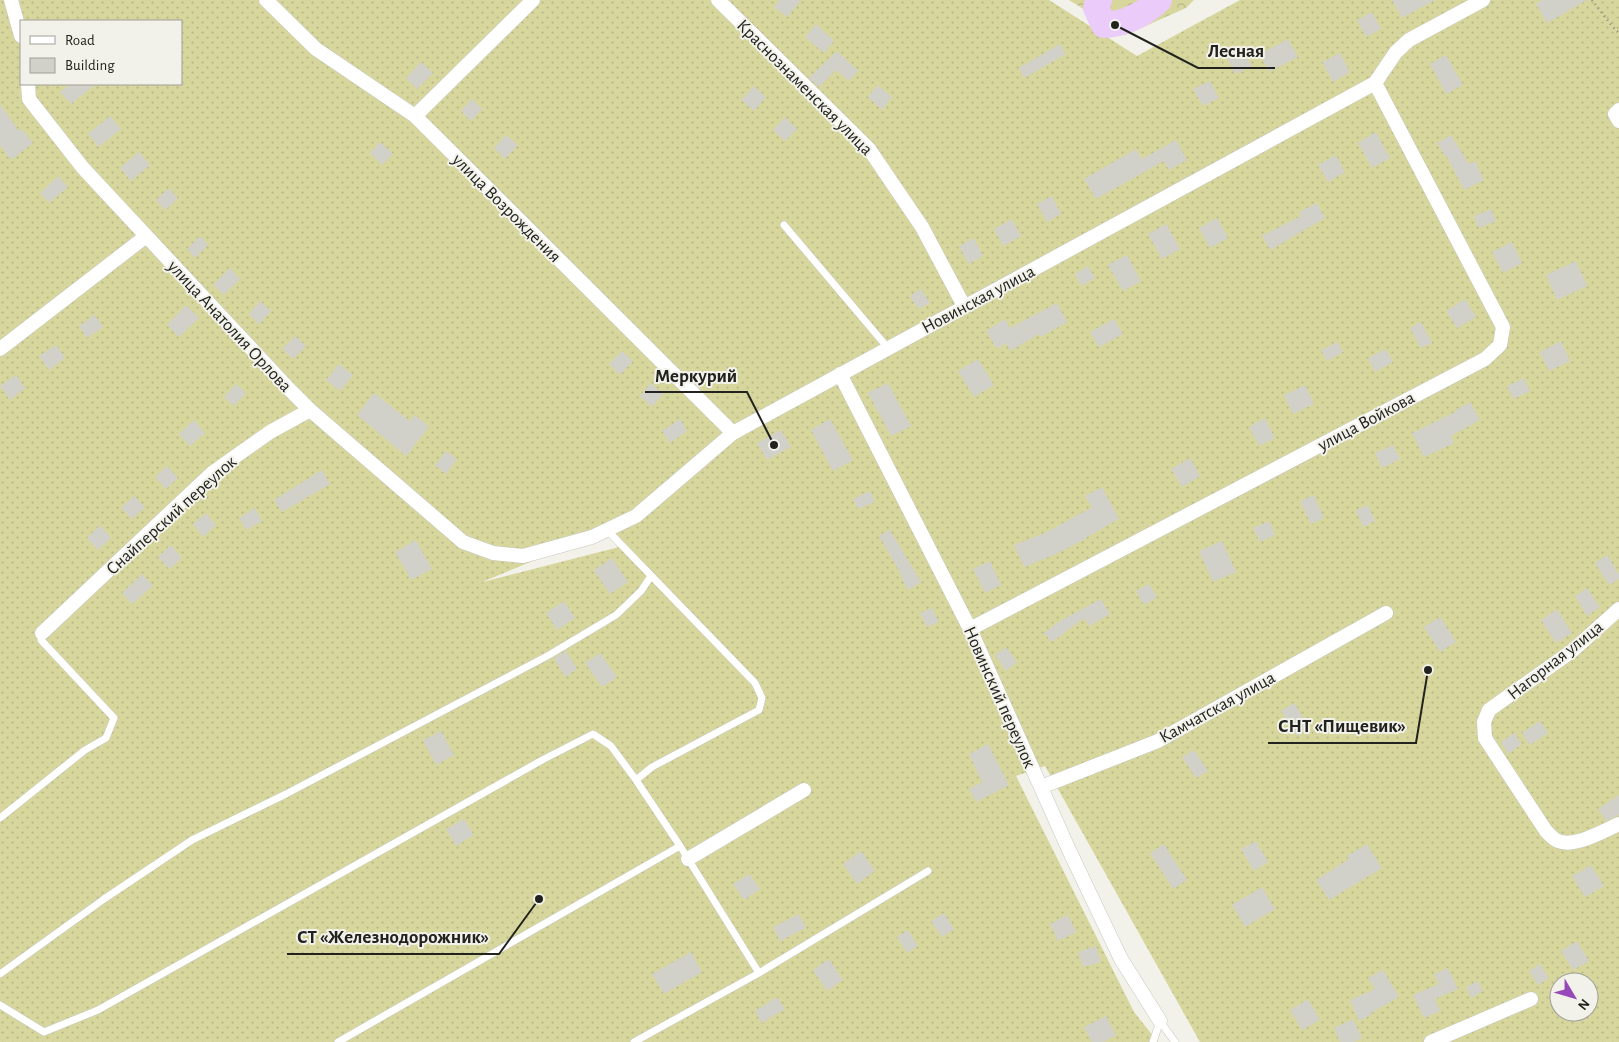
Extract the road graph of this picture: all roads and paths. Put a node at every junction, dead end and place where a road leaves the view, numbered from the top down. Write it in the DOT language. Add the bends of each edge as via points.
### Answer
graph roads {
  1 [pos="11,0"];
  2 [pos="266,0"];
  3 [pos="533,0"];
  4 [pos="718,0"];
  5 [pos="1483,0"];
  6 [pos="1592,0"];
  7 [pos="20,32"];
  8 [pos="1619,33"];
  9 [pos="1375,83"];
  10 [pos="28,85"];
  11 [pos="415,116"];
  12 [pos="784,225"];
  13 [pos="146,237"];
  14 [pos="964,306"];
  15 [pos="888,348"];
  16 [pos="0,349"];
  17 [pos="840,374"];
  18 [pos="310,410"];
  19 [pos="733,433"];
  20 [pos="607,530"];
  21 [pos="463,542"];
  22 [pos="651,576"];
  23 [pos="1619,609"];
  24 [pos="1386,613"];
  25 [pos="970,629"];
  26 [pos="42,633"];
  27 [pos="636,780"];
  28 [pos="1041,787"];
  29 [pos="804,790"];
  30 [pos="0,817"];
  31 [pos="1619,824"];
  32 [pos="680,846"];
  33 [pos="688,860"];
  34 [pos="928,871"];
  35 [pos="759,973"];
  36 [pos="0,974"];
  37 [pos="1531,999"];
  38 [pos="0,1005"];
  39 [pos="1160,1021"];
  40 [pos="338,1042"];
  41 [pos="634,1042"];
  42 [pos="1153,1042"];
  43 [pos="1175,1042"];
  44 [pos="1431,1042"];
  1 -- 7 [label="street"];
  2 -- 11 [label="street, улица Возрождения" via="316,49"];
  3 -- 11 [label="street"];
  4 -- 14 [label="street, Краснознаменская улица" via="869,149 922,228"];
  5 -- 9 [label="street, Новинская улица" via="1410,40 1396,52"];
  6 -- 8 [label="path"];
  9 -- 14 [label="street, Новинская улица"];
  9 -- 25 [label="street, улица Войкова" via="1502,327 1500,345 1485,359"];
  10 -- 13 [label="street, улица Анатолия Орлова" via="29,98 83,168"];
  11 -- 19 [label="street, улица Возрождения"];
  12 -- 15 [label="lane"];
  13 -- 16 [label="street"];
  13 -- 18 [label="street, улица Анатолия Орлова"];
  14 -- 15 [label="street, Новинская улица"];
  15 -- 17 [label="street, Новинская улица"];
  17 -- 19 [label="street, Новинская улица"];
  17 -- 25 [label="street, Новинский переулок"];
  18 -- 21 [label="street, улица Анатолия Орлова"];
  18 -- 26 [label="street, Снайперский переулок" via="270,432 212,473"];
  19 -- 20 [label="street, Новинская улица" via="636,516"];
  20 -- 21 [label="street, Новинская улица" via="522,556 493,554"];
  20 -- 22 [label="lane"];
  22 -- 27 [label="lane" via="755,683 762,698 758,710 652,767"];
  22 -- 36 [label="lane" via="641,591 616,615 549,655 192,840"];
  23 -- 31 [label="street, Нагорная улица" via="1572,651 1489,710 1484,722 1485,738 1546,831 1556,840 1574,843"];
  24 -- 28 [label="street, Камчатская улица" via="1158,740"];
  25 -- 28 [label="street, Новинский переулок"];
  26 -- 30 [label="lane" via="41,640 114,718 106,738 85,750"];
  27 -- 32 [label="lane"];
  27 -- 38 [label="lane" via="612,746 593,734 98,1010 44,1032"];
  28 -- 39 [label="street, Новинский переулок" via="1121,959"];
  29 -- 33 [label="street"];
  32 -- 33 [label="lane"];
  32 -- 40 [label="lane"];
  33 -- 35 [label="lane"];
  34 -- 35 [label="lane"];
  35 -- 41 [label="lane"];
  37 -- 44 [label="street"];
  39 -- 42 [label="lane"];
  39 -- 43 [label="lane"];
}
